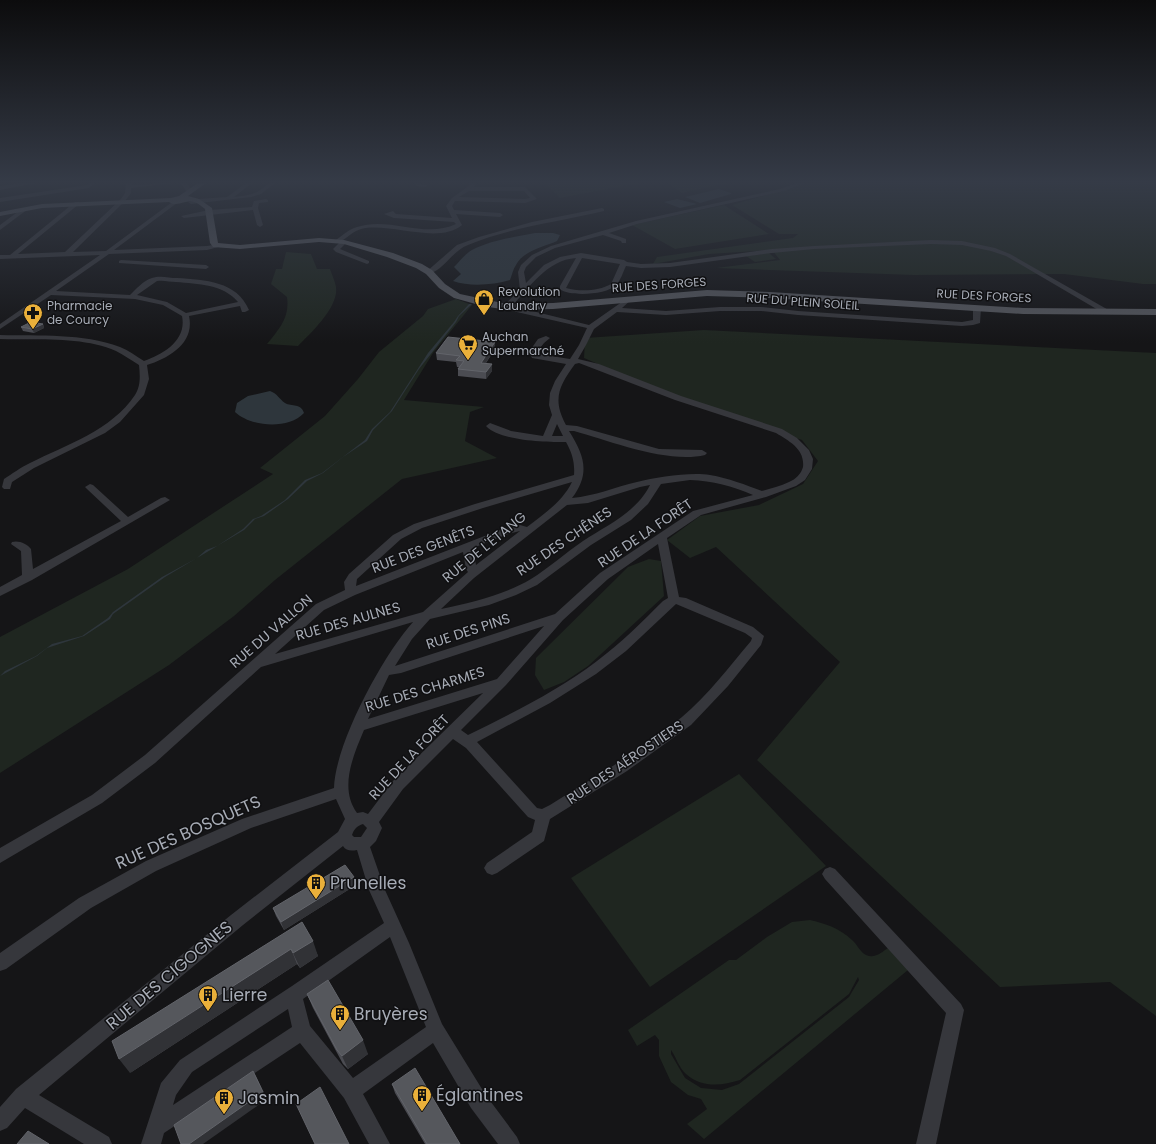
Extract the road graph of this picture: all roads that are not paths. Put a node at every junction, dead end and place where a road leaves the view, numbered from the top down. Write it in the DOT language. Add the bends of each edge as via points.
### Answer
graph roads {
  1 [pos="36,236"];
  2 [pos="85,236"];
  3 [pos="131,236"];
  4 [pos="213,236"];
  5 [pos="346,236"];
  6 [pos="491,236"];
  7 [pos="589,236"];
  8 [pos="615,236"];
  9 [pos="341,241"];
  10 [pos="624,242"];
  11 [pos="219,246"];
  12 [pos="128,251"];
  13 [pos="108,252"];
  14 [pos="68,253"];
  15 [pos="12,256"];
  16 [pos="581,256"];
  17 [pos="0,257"];
  18 [pos="367,262"];
  19 [pos="624,262"];
  20 [pos="206,267"];
  21 [pos="429,272"];
  22 [pos="523,290"];
  23 [pos="49,293"];
  24 [pos="131,296"];
  25 [pos="615,306"];
  26 [pos="507,307"];
  27 [pos="977,308"];
  28 [pos="1108,312"];
  29 [pos="1156,312"];
  30 [pos="185,315"];
  31 [pos="0,327"];
  32 [pos="590,327"];
  33 [pos="0,337"];
  34 [pos="546,338"];
  35 [pos="574,361"];
  36 [pos="143,364"];
  37 [pos="556,415"];
  38 [pos="490,426"];
  39 [pos="564,428"];
  40 [pos="546,439"];
  41 [pos="569,439"];
  42 [pos="702,453"];
  43 [pos="578,478"];
  44 [pos="657,482"];
  45 [pos="7,487"];
  46 [pos="90,487"];
  47 [pos="763,495"];
  48 [pos="165,500"];
  49 [pos="564,502"];
  50 [pos="128,521"];
  51 [pos="528,530"];
  52 [pos="662,537"];
  53 [pos="16,544"];
  54 [pos="468,548"];
  55 [pos="474,571"];
  56 [pos="28,577"];
  57 [pos="0,592"];
  58 [pos="351,592"];
  59 [pos="674,600"];
  60 [pos="427,616"];
  61 [pos="559,617"];
  62 [pos="256,664"];
  63 [pos="386,671"];
  64 [pos="502,682"];
  65 [pos="358,726"];
  66 [pos="452,731"];
  67 [pos="467,741"];
  68 [pos="340,792"];
  69 [pos="543,815"];
  70 [pos="354,820"];
  71 [pos="370,821"];
  72 [pos="344,836"];
  73 [pos="362,844"];
  74 [pos="0,856"];
  75 [pos="492,868"];
  76 [pos="830,874"];
  77 [pos="393,926"];
  78 [pos="0,963"];
  79 [pos="293,995"];
  80 [pos="436,1030"];
  81 [pos="302,1031"];
  82 [pos="351,1090"];
  83 [pos="24,1096"];
  84 [pos="0,1120"];
  85 [pos="153,1135"];
  86 [pos="102,1144"];
  87 [pos="380,1144"];
  88 [pos="510,1144"];
  89 [pos="926,1144"];
  1 -- 15 [label="street"];
  2 -- 14 [label="street"];
  3 -- 13 [label="street"];
  4 -- 11 [label="main road" via="214,243"];
  5 -- 9 [label="street"];
  6 -- 21 [label="street" via="453,250"];
  7 -- 22 [label="street" via="553,247 534,256 523,266 521,272"];
  8 -- 10 [label="street"];
  9 -- 11 [label="main road, RUE DES FORGES"];
  9 -- 18 [label="street" via="336,249 338,251"];
  9 -- 21 [label="main road, RUE DES FORGES" via="405,259"];
  11 -- 12 [label="street"];
  12 -- 13 [label="street"];
  12 -- 20 [label="street" via="119,265"];
  13 -- 14 [label="street"];
  13 -- 23 [label="street"];
  14 -- 15 [label="street"];
  15 -- 17 [label="street"];
  16 -- 19 [label="street"];
  16 -- 19 [label="street" via="563,286 566,291 585,292 611,287"];
  16 -- 22 [label="street" via="554,261"];
  19 -- 28 [label="street" via="653,267 801,249 962,242 993,248 1008,255"];
  21 -- 26 [label="main road, RUE DES FORGES" via="442,286 457,296"];
  22 -- 26 [label="street"];
  23 -- 24 [label="street"];
  23 -- 31 [label="street"];
  24 -- 30 [label="street" via="165,303"];
  24 -- 30 [label="street" via="154,279 193,281 225,289 237,296 244,307"];
  25 -- 26 [label="main road, RUE DES FORGES"];
  25 -- 27 [label="main road, RUE DES FORGES" via="628,299 714,293"];
  25 -- 27 [label="street, RUE DU PLEIN SOLEIL" via="666,313 761,309 962,324 977,320"];
  25 -- 32 [label="street"];
  26 -- 32 [label="street"];
  27 -- 28 [label="main road, RUE DES FORGES"];
  28 -- 29 [label="main road, RUE DES FORGES"];
  30 -- 36 [label="street" via="186,333 179,343 169,352"];
  32 -- 35 [label="street, RUE DE L'ÉTANG"];
  33 -- 36 [label="street" via="98,342 118,349"];
  34 -- 35 [label="street" via="533,352 535,356"];
  35 -- 37 [label="street, RUE DE L'ÉTANG" via="553,394 552,405"];
  35 -- 47 [label="street, RUE DE LA FORÊT" via="596,366 678,398 772,429 794,440 804,450 808,459 807,469 802,478"];
  36 -- 45 [label="street" via="145,379 140,395 117,420 102,431 31,466 7,481"];
  37 -- 39 [label="street, RUE DE L'ÉTANG"];
  37 -- 40 [label="street"];
  38 -- 40 [label="street" via="518,436"];
  39 -- 41 [label="street, RUE DE L'ÉTANG"];
  39 -- 42 [label="street" via="574,428 658,452"];
  40 -- 41 [label="street"];
  41 -- 43 [label="street, RUE DE L'ÉTANG" via="576,450 580,466"];
  43 -- 49 [label="street, RUE DE L'ÉTANG"];
  43 -- 58 [label="street" via="418,526 397,538 354,577 350,582"];
  44 -- 47 [label="street" via="690,477 710,478"];
  44 -- 49 [label="street" via="639,484 588,500"];
  44 -- 60 [label="street, RUE DES CHÊNES" via="652,493 638,509 575,551 544,576 525,587 463,608"];
  46 -- 50 [label="street"];
  47 -- 52 [label="street, RUE DE LA FORÊT" via="697,513"];
  48 -- 50 [label="street"];
  49 -- 51 [label="street, RUE DE L'ÉTANG"];
  50 -- 56 [label="street"];
  51 -- 54 [label="street, RUE DES GENÊTS" via="520,528 504,532"];
  51 -- 55 [label="street, RUE DE L'ÉTANG"];
  52 -- 59 [label="street"];
  52 -- 61 [label="street, RUE DE LA FORÊT" via="604,576"];
  53 -- 56 [label="street" via="26,549"];
  54 -- 55 [label="street" via="471,569"];
  54 -- 58 [label="street, RUE DES GENÊTS"];
  55 -- 60 [label="street, RUE DE L'ÉTANG"];
  56 -- 57 [label="street"];
  58 -- 62 [label="street, RUE DU VALLON" via="320,607"];
  59 -- 67 [label="street" via="592,670"];
  59 -- 69 [label="street, RUE DES AÉROSTIERS" via="682,601 749,630 758,636 757,642 687,720 641,754"];
  60 -- 62 [label="street, RUE DES AULNES"];
  60 -- 63 [label="street, RUE DE L'ÉTANG" via="408,636"];
  61 -- 63 [label="street, RUE DES PINS" via="397,670"];
  61 -- 64 [label="street, RUE DE LA FORÊT"];
  62 -- 74 [label="street, RUE DU VALLON" via="150,759 97,799"];
  63 -- 65 [label="street, RUE DE L'ÉTANG"];
  64 -- 65 [label="street, RUE DES CHARMES"];
  64 -- 66 [label="street, RUE DE LA FORÊT"];
  65 -- 68 [label="street, RUE DE L'ÉTANG" via="346,757"];
  66 -- 67 [label="street"];
  66 -- 71 [label="street, RUE DE LA FORÊT" via="398,785"];
  67 -- 69 [label="street" via="533,813"];
  68 -- 70 [label="street, RUE DE L'ÉTANG" via="347,812"];
  68 -- 78 [label="street, RUE DES BOSQUETS" via="247,823 150,866 84,903"];
  69 -- 75 [label="street" via="539,836"];
  70 -- 71 [label="street" via="363,818"];
  70 -- 72 [label="street" via="347,826"];
  71 -- 73 [label="street" via="375,828 370,839"];
  72 -- 73 [label="street" via="350,844"];
  72 -- 83 [label="street, RUE DES CIGOGNES" via="237,920"];
  73 -- 77 [label="street" via="377,890"];
  76 -- 89 [label="street" via="955,1010"];
  77 -- 79 [label="street"];
  77 -- 80 [label="street"];
  79 -- 81 [label="street"];
  79 -- 85 [label="street" via="186,1066 168,1090"];
  80 -- 82 [label="street"];
  80 -- 88 [label="street" via="478,1101"];
  81 -- 82 [label="street"];
  81 -- 85 [label="street"];
  82 -- 87 [label="street"];
  83 -- 84 [label="street, RUE DES CIGOGNES"];
  83 -- 86 [label="street"];
}
